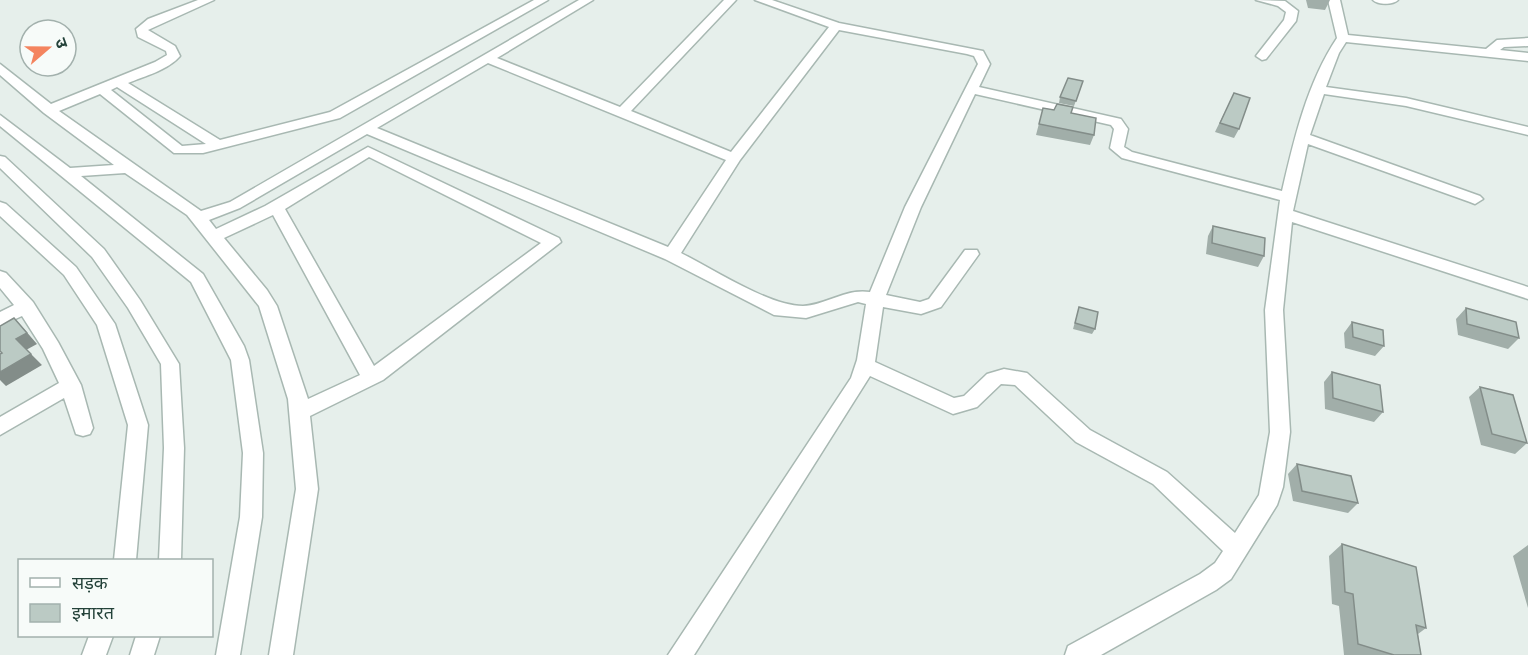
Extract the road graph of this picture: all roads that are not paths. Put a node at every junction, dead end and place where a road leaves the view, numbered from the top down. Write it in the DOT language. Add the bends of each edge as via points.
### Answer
graph roads {
  1 [pos="208,0"];
  2 [pos="542,0"];
  3 [pos="560,0"];
  4 [pos="730,0"];
  5 [pos="761,0"];
  6 [pos="1262,0"];
  7 [pos="1334,0"];
  8 [pos="1379,0"];
  9 [pos="1392,0"];
  10 [pos="582,3"];
  11 [pos="836,26"];
  12 [pos="1343,39"];
  13 [pos="1528,42"];
  14 [pos="1490,52"];
  15 [pos="1262,56"];
  16 [pos="1528,57"];
  17 [pos="487,58"];
  18 [pos="0,68"];
  19 [pos="118,82"];
  20 [pos="102,89"];
  21 [pos="971,89"];
  22 [pos="1320,90"];
  23 [pos="49,110"];
  24 [pos="622,113"];
  25 [pos="0,119"];
  26 [pos="365,128"];
  27 [pos="1528,131"];
  28 [pos="1302,137"];
  29 [pos="216,144"];
  30 [pos="734,158"];
  31 [pos="0,160"];
  32 [pos="128,168"];
  33 [pos="68,173"];
  34 [pos="1475,199"];
  35 [pos="1286,206"];
  36 [pos="0,207"];
  37 [pos="276,207"];
  38 [pos="200,217"];
  39 [pos="214,236"];
  40 [pos="971,254"];
  41 [pos="671,255"];
  42 [pos="0,277"];
  43 [pos="1528,293"];
  44 [pos="876,298"];
  45 [pos="27,306"];
  46 [pos="0,320"];
  47 [pos="866,366"];
  48 [pos="370,378"];
  49 [pos="71,385"];
  50 [pos="300,412"];
  51 [pos="0,427"];
  52 [pos="83,428"];
  53 [pos="1236,549"];
  54 [pos="125,559"];
  55 [pos="170,559"];
  56 [pos="101,637"];
  57 [pos="148,637"];
  58 [pos="94,655"];
  59 [pos="142,655"];
  60 [pos="228,655"];
  61 [pos="281,655"];
  62 [pos="680,655"];
  63 [pos="1077,655"];
  1 -- 19 [label="street" via="142,29 142,34 171,49 174,56"];
  2 -- 29 [label="street" via="335,115"];
  3 -- 10 [label="street"];
  4 -- 24 [label="street"];
  5 -- 11 [label="street"];
  6 -- 15 [label="street" via="1281,3 1292,11 1290,21"];
  7 -- 12 [label="street"];
  8 -- 9 [label="street"];
  10 -- 17 [label="street"];
  11 -- 21 [label="street" via="979,54 984,64"];
  11 -- 30 [label="street"];
  12 -- 14 [label="street"];
  12 -- 22 [label="street" via="1333,53"];
  13 -- 14 [label="street" via="1501,43"];
  14 -- 16 [label="street"];
  17 -- 24 [label="street"];
  17 -- 26 [label="street"];
  18 -- 23 [label="street"];
  19 -- 20 [label="street"];
  19 -- 29 [label="street"];
  20 -- 23 [label="street"];
  20 -- 29 [label="street" via="179,150"];
  21 -- 35 [label="street" via="1116,122 1121,129 1117,148 1127,155"];
  21 -- 44 [label="street"];
  22 -- 27 [label="street" via="1406,102"];
  22 -- 28 [label="street"];
  23 -- 32 [label="street"];
  24 -- 30 [label="street"];
  25 -- 33 [label="street"];
  26 -- 38 [label="street" via="235,205"];
  26 -- 41 [label="street"];
  28 -- 34 [label="street"];
  28 -- 35 [label="street"];
  30 -- 41 [label="street"];
  31 -- 55 [label="street" via="98,253 170,364 174,448"];
  32 -- 33 [label="street"];
  32 -- 38 [label="street"];
  33 -- 60 [label="street" via="197,278 237,353 252,436 253,464 250,535"];
  35 -- 43 [label="street" via="1451,271"];
  35 -- 53 [label="street" via="1274,310 1280,444 1269,498"];
  36 -- 54 [label="street" via="70,271 106,324 138,425"];
  37 -- 39 [label="street"];
  37 -- 48 [label="street"];
  37 -- 48 [label="street" via="368,151 554,242"];
  38 -- 39 [label="street"];
  39 -- 50 [label="street" via="268,306"];
  40 -- 44 [label="street" via="929,306 912,307"];
  41 -- 44 [label="street" via="780,311 806,312 858,296"];
  42 -- 45 [label="street"];
  44 -- 47 [label="street"];
  45 -- 46 [label="street"];
  45 -- 49 [label="street"];
  47 -- 53 [label="street" via="952,406 970,402 994,379 1020,378 1083,436 1160,478"];
  47 -- 62 [label="street"];
  48 -- 50 [label="street"];
  49 -- 51 [label="street"];
  49 -- 52 [label="street"];
  50 -- 61 [label="street" via="307,489"];
  53 -- 63 [label="street" via="1223,571 1208,582"];
  56 -- 58 [label="street"];
  57 -- 59 [label="street"];
}
